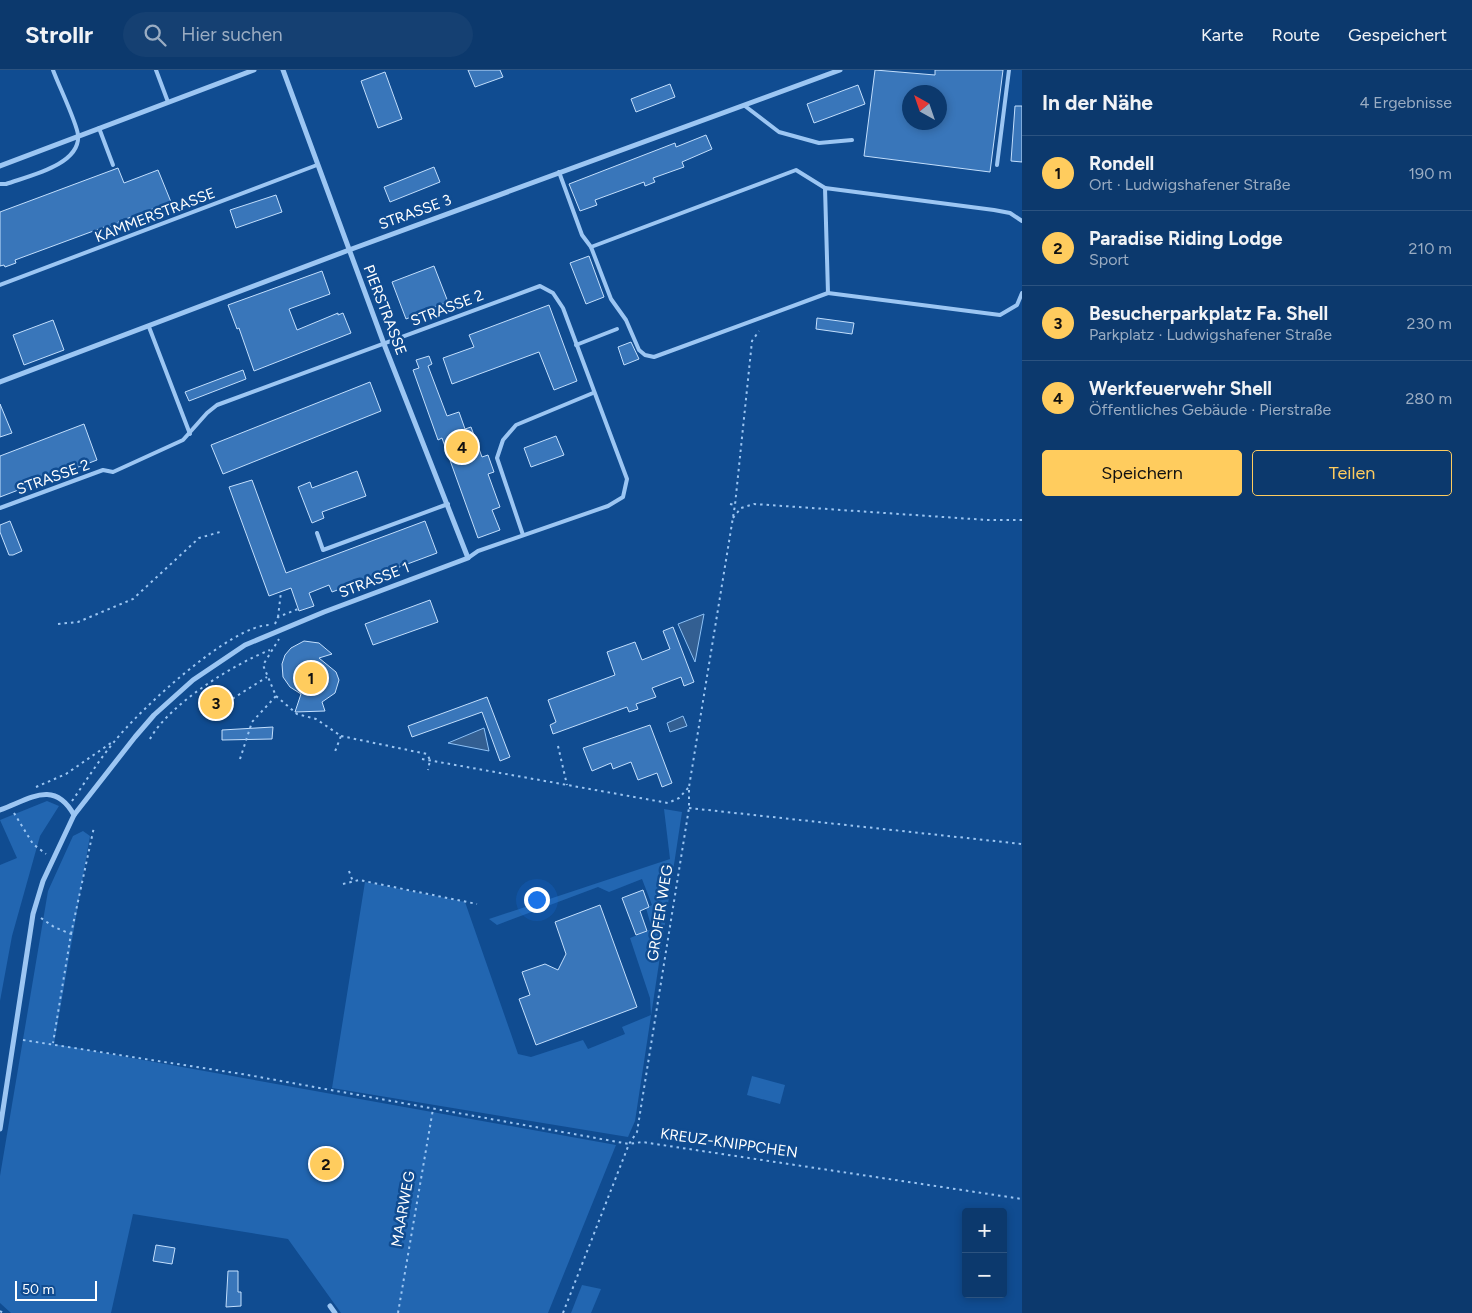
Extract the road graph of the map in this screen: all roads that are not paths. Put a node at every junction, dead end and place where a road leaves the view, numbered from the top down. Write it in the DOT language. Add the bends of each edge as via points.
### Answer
graph roads {
  1 [pos="53,70"];
  2 [pos="156,70"];
  3 [pos="254,70"];
  4 [pos="283,70"];
  5 [pos="840,70"];
  6 [pos="1009,70"];
  7 [pos="168,102"];
  8 [pos="745,106"];
  9 [pos="99,128"];
  10 [pos="78,136"];
  11 [pos="852,140"];
  12 [pos="113,165"];
  13 [pos="317,165"];
  14 [pos="997,165"];
  15 [pos="0,166"];
  16 [pos="559,172"];
  17 [pos="0,184"];
  18 [pos="825,188"];
  19 [pos="1022,221"];
  20 [pos="591,247"];
  21 [pos="349,250"];
  22 [pos="0,285"];
  23 [pos="828,293"];
  24 [pos="1022,293"];
  25 [pos="149,327"];
  26 [pos="617,329"];
  27 [pos="384,344"];
  28 [pos="576,345"];
  29 [pos="0,382"];
  30 [pos="593,393"];
  31 [pos="190,434"];
  32 [pos="448,504"];
  33 [pos="0,508"];
  34 [pos="317,533"];
  35 [pos="523,536"];
  36 [pos="468,558"];
  37 [pos="0,810"];
  38 [pos="74,815"];
  39 [pos="0,1129"];
  40 [pos="330,1306"];
  41 [pos="335,1313"];
  1 -- 10 [label="lane"];
  2 -- 7 [label="lane"];
  3 -- 7 [label="street"];
  4 -- 13 [label="street, PIERSTRASSE"];
  5 -- 8 [label="street, STRASSE 3"];
  6 -- 14 [label="lane"];
  7 -- 9 [label="street"];
  8 -- 11 [label="lane" via="779,132 819,143"];
  8 -- 16 [label="street, STRASSE 3"];
  9 -- 10 [label="street"];
  9 -- 12 [label="lane"];
  10 -- 15 [label="street"];
  10 -- 17 [label="lane" via="74,151 62,163"];
  13 -- 21 [label="street, PIERSTRASSE"];
  13 -- 22 [label="lane, KAMMERSTRASSE"];
  16 -- 20 [label="lane" via="582,235"];
  16 -- 21 [label="street, STRASSE 3"];
  18 -- 19 [label="lane" via="994,210 1010,213"];
  18 -- 20 [label="lane" via="796,170"];
  18 -- 23 [label="lane"];
  20 -- 23 [label="lane" via="612,300 626,320 639,350 645,355 654,356"];
  21 -- 25 [label="street, STRASSE 3"];
  21 -- 27 [label="street, PIERSTRASSE"];
  23 -- 24 [label="lane" via="1000,315 1017,305"];
  25 -- 29 [label="street, STRASSE 3"];
  25 -- 31 [label="lane"];
  26 -- 28 [label="lane"];
  27 -- 28 [label="lane, STRASSE 2" via="540,286 553,293 563,308"];
  27 -- 31 [label="lane, STRASSE 2" via="217,405"];
  27 -- 32 [label="street, PIERSTRASSE"];
  28 -- 30 [label="lane, STRASSE 2"];
  30 -- 35 [label="lane" via="516,425 502,440 497,458"];
  30 -- 35 [label="lane, STRASSE 2" via="628,479 623,497 608,506"];
  31 -- 33 [label="lane, STRASSE 2" via="113,472 103,470"];
  32 -- 34 [label="lane" via="323,550"];
  32 -- 36 [label="street, PIERSTRASSE"];
  35 -- 36 [label="lane, STRASSE 2" via="478,551"];
  36 -- 38 [label="street, STRASSE 1" via="245,645 193,680 154,715 121,752"];
  37 -- 38 [label="street" via="46,794 57,795 69,805"];
  38 -- 39 [label="street, STRASSE 1" via="43,881 33,914"];
  40 -- 41 [label="street"];
}
